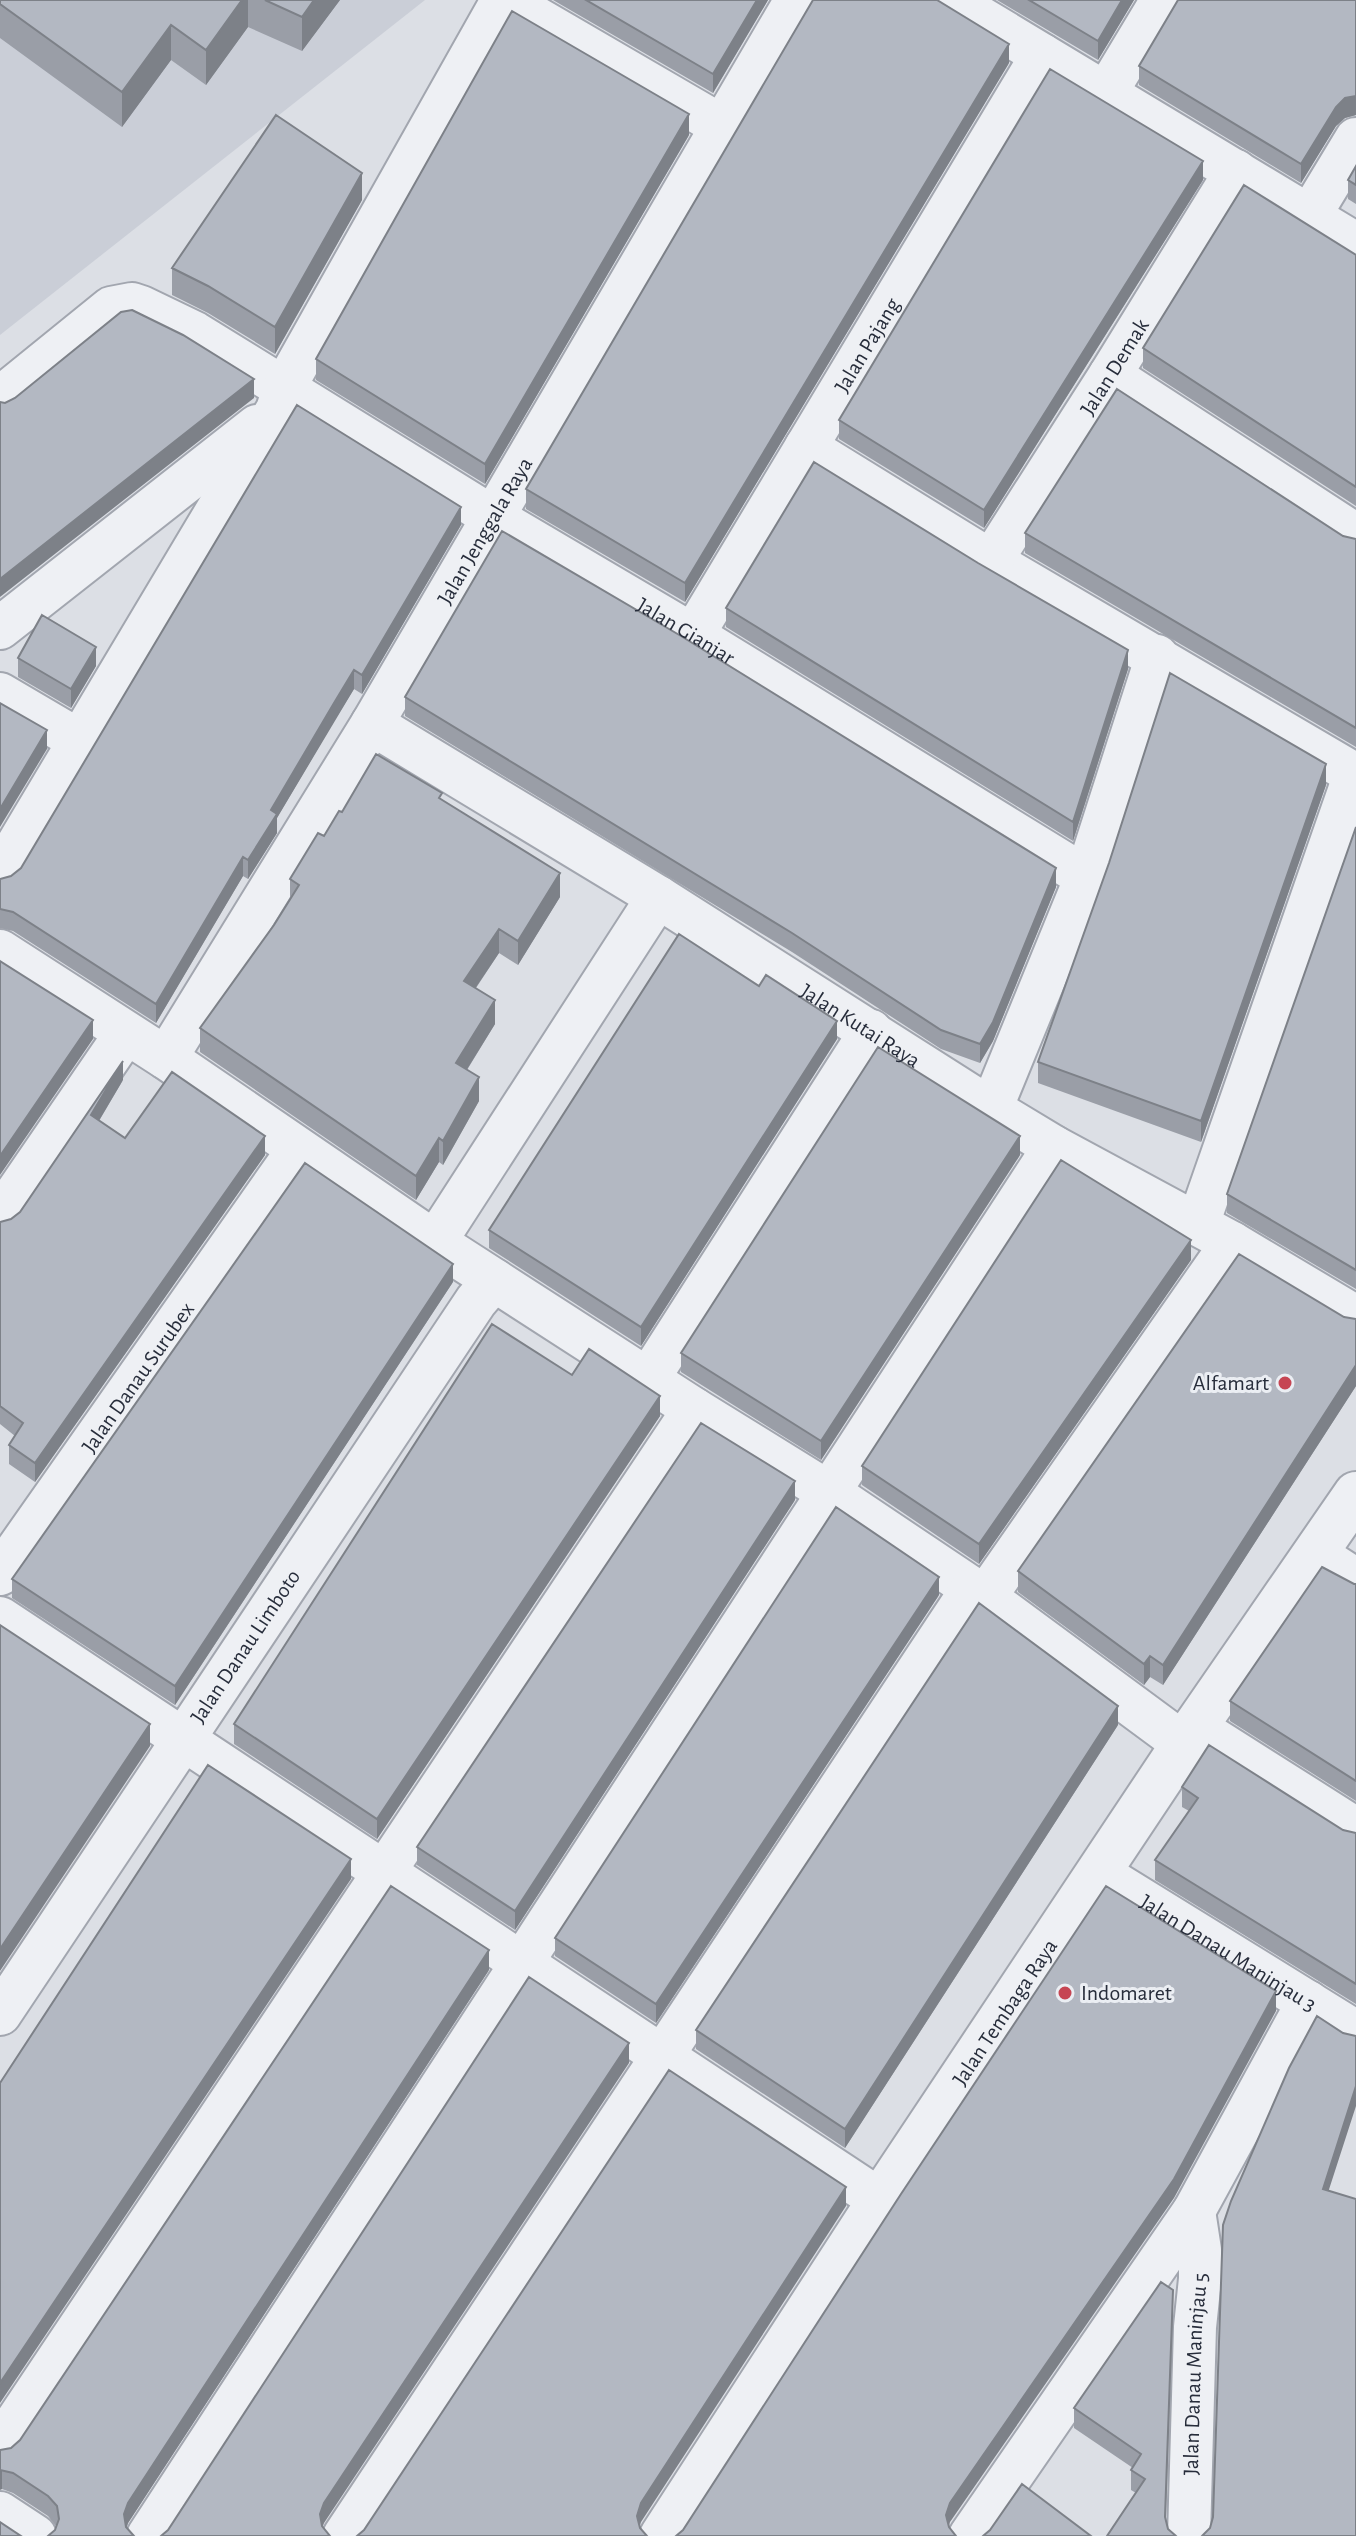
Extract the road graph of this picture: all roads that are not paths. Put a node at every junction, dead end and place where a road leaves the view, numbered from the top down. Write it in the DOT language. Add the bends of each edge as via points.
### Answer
graph roads {
  1 [pos="796,0"];
  2 [pos="951,0"];
  3 [pos="1162,0"];
  4 [pos="1042,55"];
  5 [pos="1106,93"];
  6 [pos="720,125"];
  7 [pos="1356,139"];
  8 [pos="1236,171"];
  9 [pos="1310,215"];
  10 [pos="1356,244"];
  11 [pos="1110,375"];
  12 [pos="0,398"];
  13 [pos="281,399"];
  14 [pos="806,447"];
  15 [pos="491,516"];
  16 [pos="1356,535"];
  17 [pos="991,561"];
  18 [pos="0,628"];
  19 [pos="693,635"];
  20 [pos="1157,656"];
  21 [pos="0,694"];
  22 [pos="372,724"];
  23 [pos="80,741"];
  24 [pos="1355,774"];
  25 [pos="0,874"];
  26 [pos="1086,877"];
  27 [pos="658,897"];
  28 [pos="0,951"];
  29 [pos="871,1031"];
  30 [pos="126,1033"];
  31 [pos="166,1058"];
  32 [pos="991,1109"];
  33 [pos="1054,1147"];
  34 [pos="287,1166"];
  35 [pos="0,1217"];
  36 [pos="1215,1233"];
  37 [pos="435,1242"];
  38 [pos="494,1280"];
  39 [pos="1356,1317"];
  40 [pos="648,1379"];
  41 [pos="694,1409"];
  42 [pos="830,1493"];
  43 [pos="1356,1494"];
  44 [pos="1316,1554"];
  45 [pos="0,1574"];
  46 [pos="1356,1580"];
  47 [pos="978,1593"];
  48 [pos="0,1618"];
  49 [pos="1190,1736"];
  50 [pos="184,1740"];
  51 [pos="1356,1829"];
  52 [pos="383,1871"];
  53 [pos="1099,1873"];
  54 [pos="523,1963"];
  55 [pos="1308,2002"];
  56 [pos="0,2014"];
  57 [pos="1356,2032"];
  58 [pos="665,2056"];
  59 [pos="880,2200"];
  60 [pos="1194,2211"];
  61 [pos="0,2446"];
  62 [pos="0,2513"];
  63 [pos="35,2536"];
  64 [pos="148,2536"];
  65 [pos="344,2536"];
  66 [pos="662,2536"];
  67 [pos="970,2536"];
  68 [pos="1189,2536"];
  1 -- 6 [label="street, Jalan Jenggala Raya"];
  2 -- 4 [label="street"];
  3 -- 5 [label="street"];
  4 -- 5 [label="street"];
  4 -- 14 [label="street, Jalan Pajang"];
  5 -- 8 [label="street"];
  6 -- 13 [label="street" via="514,5 498,8"];
  6 -- 15 [label="street, Jalan Jenggala Raya"];
  7 -- 9 [label="street"];
  8 -- 9 [label="street"];
  8 -- 11 [label="street, Jalan Demak"];
  9 -- 10 [label="street"];
  11 -- 16 [label="street"];
  11 -- 17 [label="street, Jalan Demak"];
  12 -- 13 [label="street, Jalan Gianjar" via="111,308 132,304 195,333"];
  13 -- 15 [label="street, Jalan Gianjar"];
  13 -- 18 [label="street"];
  13 -- 23 [label="street"];
  14 -- 17 [label="street"];
  14 -- 19 [label="street, Jalan Pajang"];
  15 -- 19 [label="street, Jalan Gianjar"];
  15 -- 22 [label="street, Jalan Jenggala Raya"];
  17 -- 20 [label="street"];
  19 -- 26 [label="street, Jalan Gianjar"];
  20 -- 24 [label="street"];
  20 -- 26 [label="street"];
  21 -- 23 [label="street"];
  22 -- 27 [label="street, Jalan Kutai Raya"];
  22 -- 31 [label="street, Jalan Jenggala Raya"];
  23 -- 25 [label="street"];
  24 -- 36 [label="street"];
  26 -- 32 [label="street"];
  27 -- 29 [label="street, Jalan Kutai Raya"];
  27 -- 37 [label="street"];
  28 -- 30 [label="street"];
  29 -- 32 [label="street, Jalan Kutai Raya"];
  29 -- 40 [label="street"];
  30 -- 31 [label="street"];
  30 -- 35 [label="street"];
  31 -- 34 [label="street"];
  32 -- 33 [label="street, Jalan Kutai Raya"];
  33 -- 36 [label="street, Jalan Kutai Raya"];
  33 -- 42 [label="street"];
  34 -- 37 [label="street"];
  34 -- 45 [label="street, Jalan Danau Surubex"];
  36 -- 39 [label="street, Jalan Kutai Raya"];
  36 -- 47 [label="street"];
  37 -- 38 [label="street"];
  38 -- 40 [label="street"];
  38 -- 50 [label="street, Jalan Danau Limboto"];
  40 -- 41 [label="street"];
  41 -- 42 [label="street"];
  41 -- 52 [label="street"];
  42 -- 47 [label="street"];
  42 -- 54 [label="street"];
  43 -- 44 [label="street, Jalan Tembaga Raya"];
  44 -- 46 [label="street"];
  44 -- 49 [label="street, Jalan Tembaga Raya"];
  47 -- 49 [label="street"];
  47 -- 58 [label="street"];
  48 -- 50 [label="street"];
  49 -- 51 [label="street"];
  49 -- 53 [label="street, Jalan Tembaga Raya"];
  50 -- 52 [label="street"];
  50 -- 56 [label="street, Jalan Danau Limboto"];
  52 -- 54 [label="street"];
  52 -- 61 [label="street"];
  53 -- 55 [label="street, Jalan Danau Maninjau 3"];
  53 -- 59 [label="street, Jalan Tembaga Raya"];
  54 -- 58 [label="street"];
  54 -- 64 [label="street"];
  55 -- 57 [label="street, Jalan Danau Maninjau 3"];
  55 -- 60 [label="street"];
  58 -- 59 [label="street"];
  58 -- 65 [label="street"];
  59 -- 66 [label="street, Jalan Tembaga Raya"];
  60 -- 67 [label="street"];
  60 -- 68 [label="street, Jalan Danau Maninjau 5" via="1200,2279"];
  62 -- 63 [label="street"];
}
